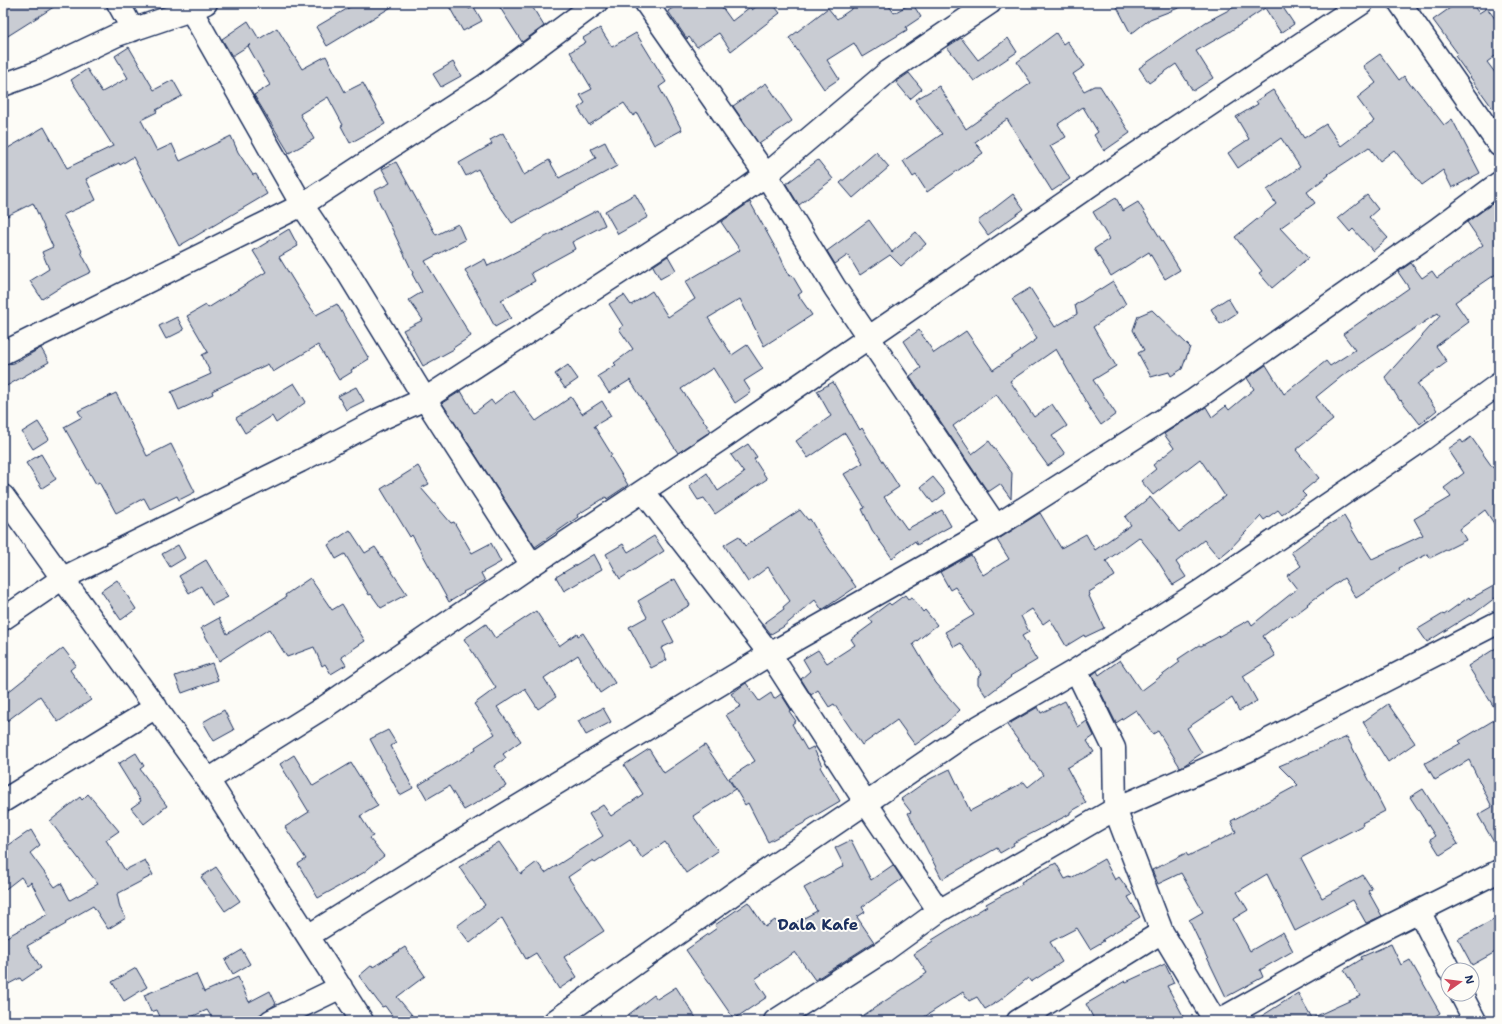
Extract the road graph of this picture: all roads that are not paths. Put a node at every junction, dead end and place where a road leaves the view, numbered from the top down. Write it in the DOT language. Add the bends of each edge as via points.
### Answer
graph roads {
  1 [pos="118,3"];
  2 [pos="596,3"];
  3 [pos="646,3"];
  4 [pos="990,3"];
  5 [pos="1362,3"];
  6 [pos="1400,3"];
  7 [pos="199,7"];
  8 [pos="133,30"];
  9 [pos="3,85"];
  10 [pos="1499,145"];
  11 [pos="766,175"];
  12 [pos="1499,183"];
  13 [pos="302,205"];
  14 [pos="868,339"];
  15 [pos="3,353"];
  16 [pos="1499,384"];
  17 [pos="425,399"];
  18 [pos="644,491"];
  19 [pos="3,496"];
  20 [pos="996,526"];
  21 [pos="532,565"];
  22 [pos="62,578"];
  23 [pos="3,619"];
  24 [pos="1499,622"];
  25 [pos="770,654"];
  26 [pos="1076,670"];
  27 [pos="156,707"];
  28 [pos="208,780"];
  29 [pos="3,801"];
  30 [pos="866,803"];
  31 [pos="1115,809"];
  32 [pos="1499,871"];
  33 [pos="939,911"];
  34 [pos="1419,911"];
  35 [pos="1162,932"];
  36 [pos="308,936"];
  37 [pos="1445,962"];
  38 [pos="341,987"];
  39 [pos="1465,1002"];
  40 [pos="271,1021"];
  41 [pos="362,1021"];
  42 [pos="555,1021"];
  43 [pos="775,1021"];
  44 [pos="1018,1021"];
  45 [pos="1217,1021"];
  46 [pos="1475,1021"];
  1 -- 8 [label="street"];
  2 -- 13 [label="street" via="484,86"];
  3 -- 11 [label="street"];
  4 -- 11 [label="street" via="889,71"];
  5 -- 14 [label="street" via="1127,160"];
  6 -- 10 [label="street"];
  7 -- 8 [label="street"];
  7 -- 13 [label="street"];
  8 -- 9 [label="street"];
  11 -- 14 [label="street"];
  11 -- 17 [label="street"];
  12 -- 20 [label="street" via="1194,400"];
  13 -- 15 [label="street"];
  13 -- 17 [label="street" via="348,273"];
  14 -- 18 [label="street"];
  14 -- 20 [label="street"];
  16 -- 26 [label="street" via="1202,590"];
  17 -- 21 [label="street"];
  17 -- 22 [label="street"];
  18 -- 21 [label="street"];
  18 -- 25 [label="street"];
  19 -- 22 [label="street"];
  20 -- 25 [label="street"];
  21 -- 28 [label="street" via="326,706"];
  22 -- 23 [label="street"];
  22 -- 27 [label="street"];
  24 -- 31 [label="street" via="1247,752"];
  25 -- 30 [label="street"];
  25 -- 36 [label="street"];
  26 -- 30 [label="street" via="968,733"];
  26 -- 31 [label="street" via="1114,748"];
  27 -- 28 [label="street"];
  27 -- 29 [label="street"];
  28 -- 36 [label="street"];
  30 -- 33 [label="street"];
  30 -- 42 [label="street"];
  31 -- 33 [label="street"];
  31 -- 35 [label="street"];
  32 -- 34 [label="street"];
  33 -- 43 [label="street" via="884,951"];
  34 -- 37 [label="street"];
  34 -- 45 [label="street" via="1365,938"];
  35 -- 44 [label="street"];
  35 -- 45 [label="street"];
  36 -- 38 [label="street"];
  38 -- 40 [label="street"];
  38 -- 41 [label="street"];
  39 -- 46 [label="street"];
}
